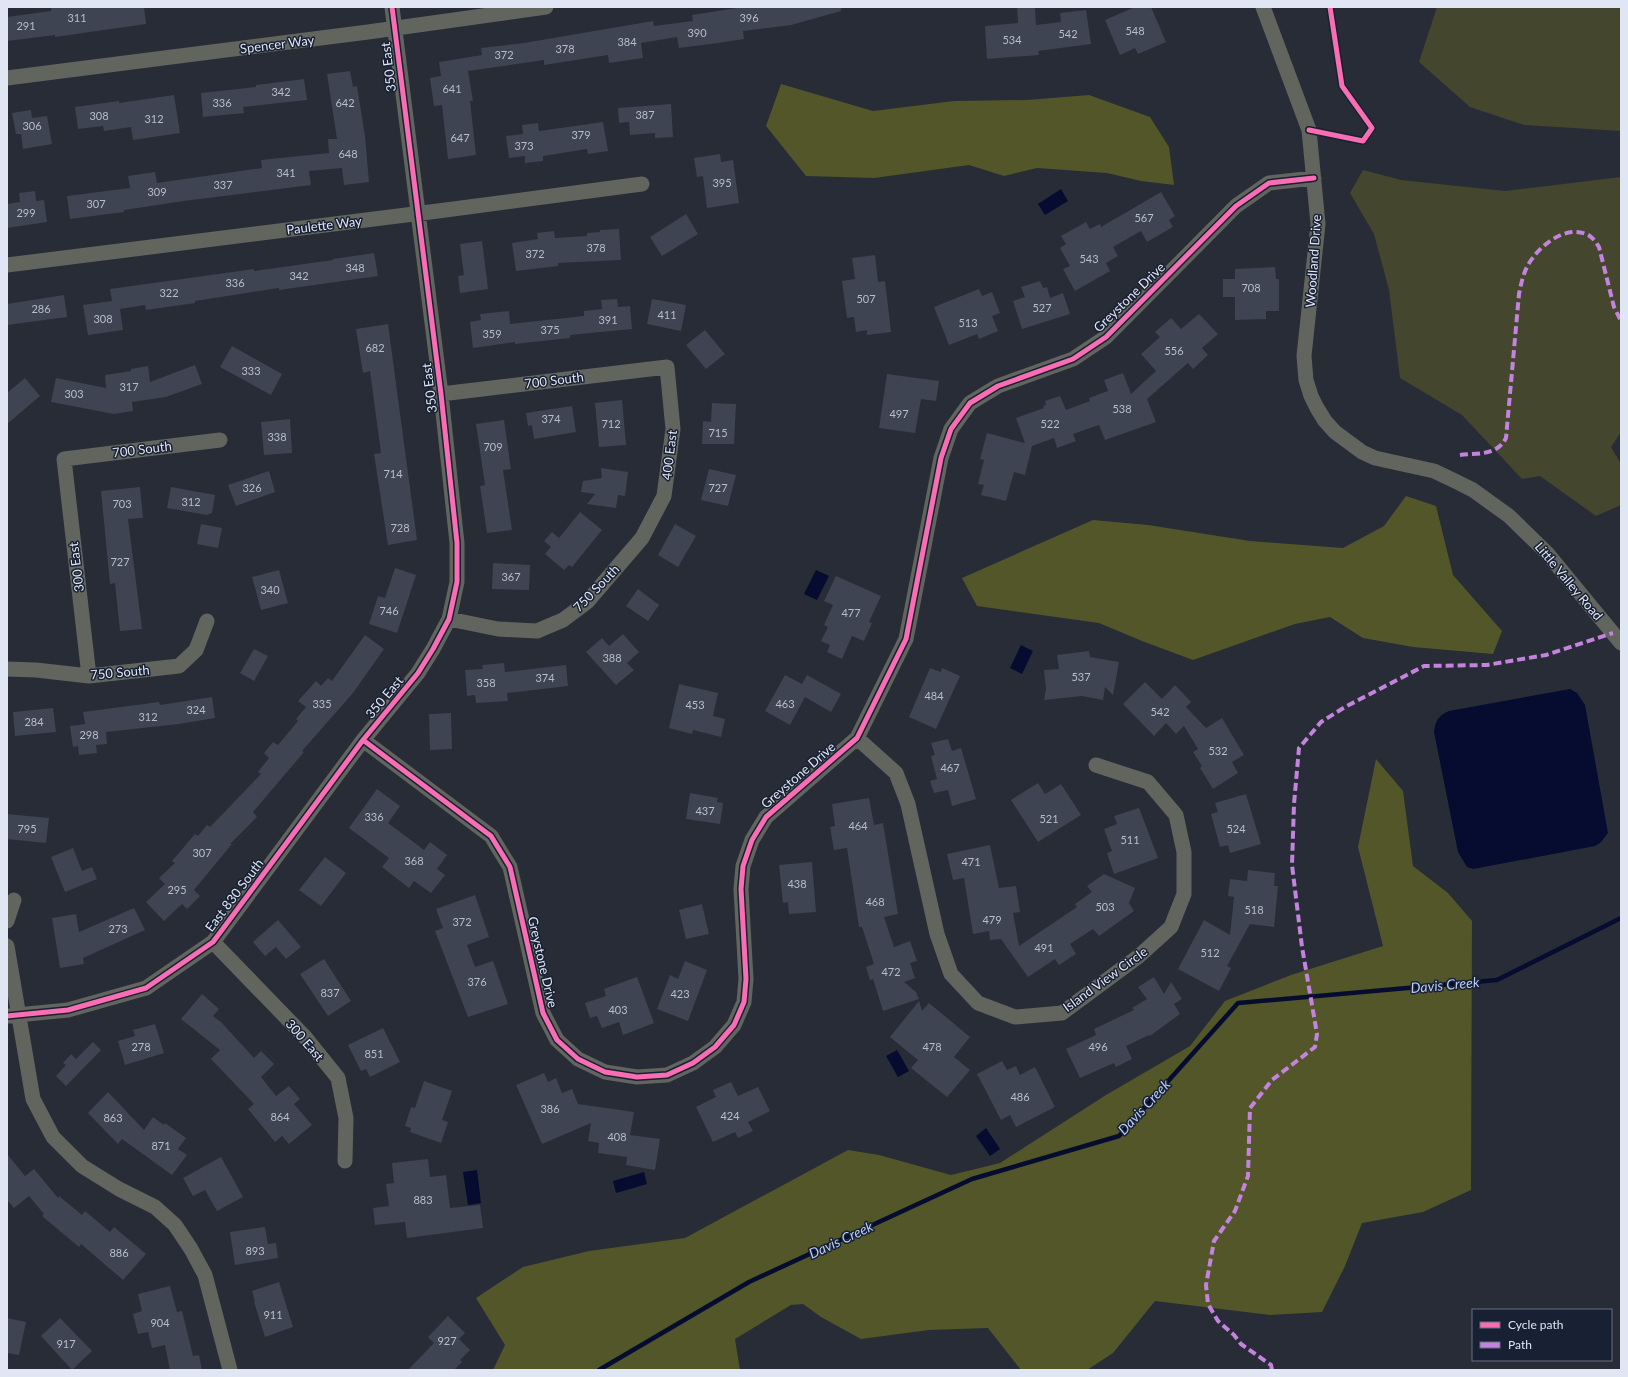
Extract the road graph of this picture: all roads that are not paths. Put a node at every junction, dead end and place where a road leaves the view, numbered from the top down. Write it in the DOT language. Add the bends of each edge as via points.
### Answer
graph roads {
  1 [pos="392,7"];
  2 [pos="546,7"];
  3 [pos="1263,7"];
  4 [pos="395,29"];
  5 [pos="7,78"];
  6 [pos="1314,178"];
  7 [pos="642,184"];
  8 [pos="417,214"];
  9 [pos="7,265"];
  10 [pos="1304,356"];
  11 [pos="667,367"];
  12 [pos="441,394"];
  13 [pos="220,440"];
  14 [pos="64,459"];
  15 [pos="642,538"];
  16 [pos="448,619"];
  17 [pos="207,621"];
  18 [pos="1621,643"];
  19 [pos="7,669"];
  20 [pos="89,676"];
  21 [pos="857,738"];
  22 [pos="363,740"];
  23 [pos="1096,765"];
  24 [pos="14,900"];
  25 [pos="7,921"];
  26 [pos="213,942"];
  27 [pos="7,946"];
  28 [pos="13,1016"];
  29 [pos="345,1161"];
  30 [pos="230,1370"];
  1 -- 4 [label="street, 350 East"];
  2 -- 4 [label="street, Spencer Way"];
  3 -- 6 [label="street, Woodland Drive" via="1309,130"];
  4 -- 5 [label="street, Spencer Way"];
  4 -- 8 [label="street, 350 East"];
  6 -- 10 [label="street, Woodland Drive" via="1318,224"];
  6 -- 21 [label="street, Greystone Drive" via="1269,183 1236,206 1106,337 1073,359 998,386 970,403 951,429 941,458 906,639"];
  7 -- 8 [label="street, Paulette Way"];
  8 -- 9 [label="street, Paulette Way"];
  8 -- 12 [label="street, 350 East"];
  10 -- 18 [label="street, Little Valley Road" via="1306,380 1311,396 1325,421 1335,432 1375,458 1434,471 1453,480 1473,490 1509,516 1547,552"];
  11 -- 12 [label="street, 700 South"];
  11 -- 15 [label="street, 400 East" via="673,429 664,496"];
  12 -- 16 [label="street, 350 East" via="457,543 457,582"];
  13 -- 14 [label="street, 700 South"];
  14 -- 20 [label="street, 300 East"];
  15 -- 16 [label="street, 750 South" via="587,602 563,620 537,631 498,629"];
  16 -- 22 [label="street, 350 East" via="418,673"];
  17 -- 20 [label="street, 750 South" via="196,650 179,666"];
  19 -- 20 [label="street, 750 South"];
  21 -- 22 [label="street, Greystone Drive" via="766,817 752,840 742,866 746,979 744,1002 734,1025 715,1047 693,1063 667,1075 637,1077 605,1072 578,1059 557,1040 543,1013 510,867 491,836"];
  21 -- 23 [label="street, Island View Circle" via="896,773 908,804 937,934 951,974 978,1003 1015,1017 1062,1013 1139,956 1171,927 1184,894 1184,852 1176,816 1148,782"];
  22 -- 26 [label="street, East 830 South"];
  24 -- 25 [label="street"];
  26 -- 28 [label="street, East 830 South" via="146,988 68,1010"];
  26 -- 29 [label="street, 300 East" via="305,1037 338,1078 346,1118"];
  27 -- 28 [label="street"];
  28 -- 30 [label="street" via="33,1099 53,1137 82,1166 155,1207 176,1225 191,1249 205,1275"];
}
